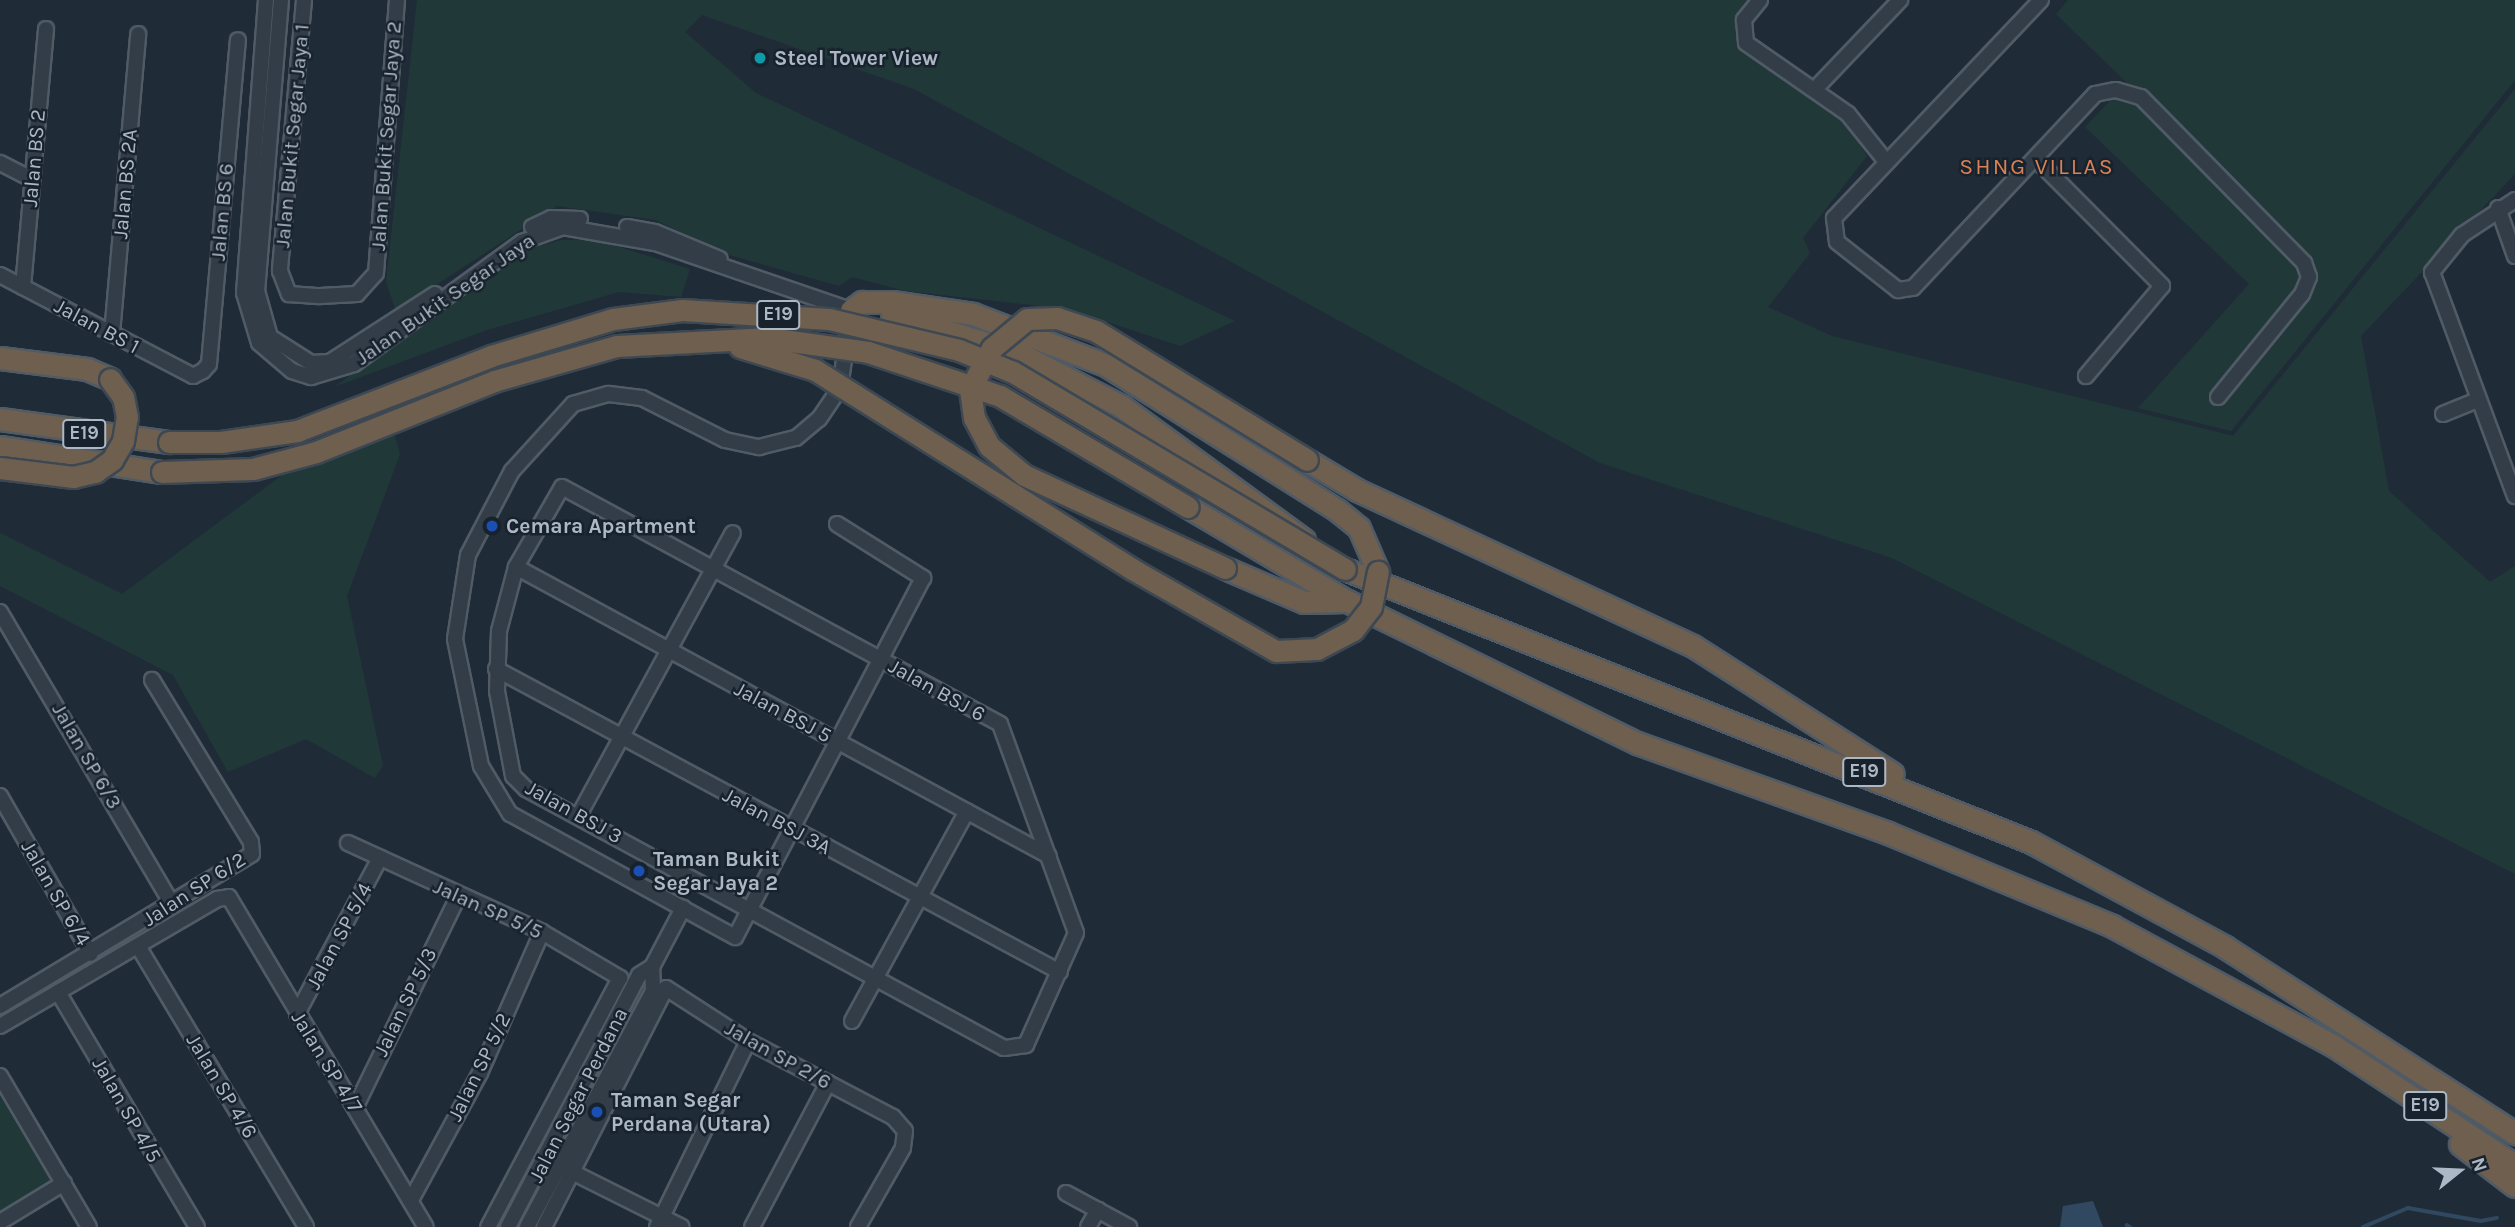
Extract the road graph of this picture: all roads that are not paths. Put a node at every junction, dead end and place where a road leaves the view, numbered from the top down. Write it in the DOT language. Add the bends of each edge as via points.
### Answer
graph roads {
  1 [pos="266,0"];
  2 [pos="281,0"];
  3 [pos="304,0"];
  4 [pos="397,0"];
  5 [pos="1760,0"];
  6 [pos="1900,0"];
  7 [pos="2041,0"];
  8 [pos="46,29"];
  9 [pos="138,34"];
  10 [pos="238,40"];
  11 [pos="1816,88"];
  12 [pos="1884,159"];
  13 [pos="2036,159"];
  14 [pos="0,163"];
  15 [pos="32,179"];
  16 [pos="2515,200"];
  17 [pos="2498,208"];
  18 [pos="2515,256"];
  19 [pos="376,273"];
  20 [pos="0,275"];
  21 [pos="23,287"];
  22 [pos="860,307"];
  23 [pos="112,334"];
  24 [pos="679,338"];
  25 [pos="0,358"];
  26 [pos="193,376"];
  27 [pos="2086,376"];
  28 [pos="2218,397"];
  29 [pos="2479,400"];
  30 [pos="2443,414"];
  31 [pos="0,419"];
  32 [pos="0,447"];
  33 [pos="0,468"];
  34 [pos="562,487"];
  35 [pos="2515,496"];
  36 [pos="837,524"];
  37 [pos="733,533"];
  38 [pos="1320,557"];
  39 [pos="516,567"];
  40 [pos="713,570"];
  41 [pos="1347,601"];
  42 [pos="0,611"];
  43 [pos="670,651"];
  44 [pos="882,660"];
  45 [pos="496,669"];
  46 [pos="152,680"];
  47 [pos="620,737"];
  48 [pos="839,742"];
  49 [pos="0,796"];
  50 [pos="1933,800"];
  51 [pos="967,811"];
  52 [pos="579,815"];
  53 [pos="793,829"];
  54 [pos="348,843"];
  55 [pos="1049,856"];
  56 [pos="380,858"];
  57 [pos="458,897"];
  58 [pos="919,897"];
  59 [pos="172,904"];
  60 [pos="683,908"];
  61 [pos="750,908"];
  62 [pos="542,932"];
  63 [pos="138,946"];
  64 [pos="91,954"];
  65 [pos="652,967"];
  66 [pos="1060,972"];
  67 [pos="875,978"];
  68 [pos="58,992"];
  69 [pos="2,1000"];
  70 [pos="297,1014"];
  71 [pos="852,1021"];
  72 [pos="0,1026"];
  73 [pos="748,1041"];
  74 [pos="2334,1046"];
  75 [pos="1017,1049"];
  76 [pos="2430,1073"];
  77 [pos="0,1076"];
  78 [pos="828,1083"];
  79 [pos="355,1108"];
  80 [pos="2515,1116"];
  81 [pos="2515,1133"];
  82 [pos="547,1159"];
  83 [pos="2515,1165"];
  84 [pos="568,1170"];
  85 [pos="64,1183"];
  86 [pos="2515,1186"];
  87 [pos="1066,1194"];
  88 [pos="411,1200"];
  89 [pos="1098,1210"];
  90 [pos="0,1222"];
  91 [pos="660,1222"];
  92 [pos="89,1227"];
  93 [pos="197,1227"];
  94 [pos="306,1227"];
  95 [pos="425,1227"];
  96 [pos="488,1227"];
  97 [pos="508,1227"];
  98 [pos="527,1227"];
  99 [pos="544,1227"];
  100 [pos="682,1227"];
  101 [pos="752,1227"];
  102 [pos="858,1227"];
  103 [pos="1088,1227"];
  104 [pos="1129,1227"];
  1 -- 22 [label="street, Jalan Bukit Segar Jaya" via="244,293 259,343 292,371 311,377 354,364 522,242 563,227 655,243"];
  2 -- 22 [label="street, Jalan Bukit Segar Jaya" via="257,291 270,337 287,352 311,363 347,354 516,235 562,217 656,232"];
  3 -- 19 [label="street, Jalan Bukit Segar Jaya 1" via="280,271 289,295 320,296 357,294"];
  4 -- 19 [label="street, Jalan Bukit Segar Jaya 2"];
  5 -- 11 [label="street" via="1744,20 1746,43"];
  6 -- 11 [label="street"];
  7 -- 12 [label="street"];
  8 -- 15 [label="street, Jalan BS 2"];
  9 -- 23 [label="street, Jalan BS 2A"];
  10 -- 26 [label="street, Jalan BS 6" via="209,364"];
  11 -- 12 [label="street" via="1848,114"];
  12 -- 13 [label="street" via="1832,225 1842,247 1898,290 1911,289"];
  13 -- 27 [label="street" via="2162,286"];
  13 -- 28 [label="street" via="2095,94 2116,90 2141,97 2304,263 2309,277 2302,294"];
  14 -- 15 [label="street"];
  15 -- 21 [label="street, Jalan BS 2"];
  16 -- 17 [label="street"];
  17 -- 18 [label="street"];
  17 -- 29 [label="street" via="2462,235 2432,272"];
  20 -- 21 [label="street, Jalan BS 1"];
  21 -- 23 [label="street, Jalan BS 1"];
  22 -- 24 [label="highway, bridge" via="892,302 974,314 1040,335 1106,365 1194,417 1359,528 1378,572 1371,607 1336,642 1301,653 1276,651 1132,569 815,370 775,354"];
  22 -- 38 [label="highway, bridge" via="913,319 1018,354 1121,406 1292,527"];
  22 -- 60 [label="street" via="840,388 819,419 796,438 759,447 725,439 642,398 609,394 573,404 512,471 468,555 455,639 481,766 493,792 510,814"];
  23 -- 26 [label="street, Jalan BS 1"];
  24 -- 32 [label="highway, E19, bridge" via="558,359 316,452 254,469 162,472"];
  24 -- 41 [label="highway, E19, bridge" via="769,338 869,352 1000,396"];
  25 -- 33 [label="highway, bridge" via="88,369 110,379 123,397 127,417 124,441 95,472 73,477"];
  29 -- 30 [label="street"];
  29 -- 35 [label="street"];
  31 -- 38 [label="highway, E19, bridge" via="169,442 220,442 297,430 550,335 613,319 682,310 829,319 959,350 1013,372"];
  34 -- 39 [label="street, Jalan BSJ 3"];
  34 -- 40 [label="street, Jalan BSJ 6"];
  36 -- 44 [label="street" via="923,578"];
  37 -- 40 [label="street"];
  38 -- 50 [label="highway, E19, bridge"];
  39 -- 43 [label="street, Jalan BSJ 5"];
  39 -- 45 [label="street, Jalan BSJ 3"];
  40 -- 43 [label="street"];
  40 -- 44 [label="street, Jalan BSJ 6"];
  41 -- 50 [label="highway, bridge" via="1304,602 1277,593 1024,475 989,446 974,418 970,389 979,368 1008,330 1027,319 1057,318 1096,331 1357,490 1693,646"];
  41 -- 74 [label="highway, E19" via="1637,743 2026,887 2123,932"];
  42 -- 59 [label="street, Jalan SP 6/3"];
  43 -- 47 [label="street"];
  43 -- 48 [label="street, Jalan BSJ 5"];
  44 -- 48 [label="street"];
  44 -- 55 [label="street, Jalan BSJ 6" via="1000,724"];
  45 -- 47 [label="street, Jalan BSJ 3A"];
  45 -- 52 [label="street, Jalan BSJ 3" via="513,776 526,789"];
  46 -- 59 [label="street, Jalan SP 6/2" via="251,842 252,854 243,863"];
  47 -- 52 [label="street"];
  47 -- 53 [label="street, Jalan BSJ 3A"];
  48 -- 51 [label="street, Jalan BSJ 5"];
  48 -- 53 [label="street"];
  49 -- 64 [label="street, Jalan SP 6/4"];
  50 -- 76 [label="highway, E19" via="2031,842 2225,947"];
  51 -- 55 [label="street, Jalan BSJ 5"];
  51 -- 58 [label="street"];
  52 -- 61 [label="street, Jalan BSJ 3"];
  53 -- 58 [label="street, Jalan BSJ 3A"];
  53 -- 61 [label="street"];
  54 -- 56 [label="street, Jalan SP 5/5"];
  55 -- 66 [label="street, Jalan BSJ 6" via="1076,933"];
  56 -- 57 [label="street, Jalan SP 5/5"];
  56 -- 70 [label="street, Jalan SP 5/4"];
  57 -- 62 [label="street, Jalan SP 5/5"];
  57 -- 79 [label="street, Jalan SP 5/3"];
  58 -- 66 [label="street, Jalan BSJ 3A"];
  58 -- 67 [label="street"];
  59 -- 64 [label="street, Jalan SP 6/2"];
  60 -- 61 [label="street" via="735,937"];
  60 -- 65 [label="street, Jalan Segar Perdana"];
  61 -- 67 [label="street, Jalan BSJ 3"];
  62 -- 88 [label="street, Jalan SP 5/2" via="480,1073"];
  62 -- 96 [label="street, Jalan SP 5/5" via="619,976 621,984"];
  63 -- 68 [label="street"];
  63 -- 70 [label="street, Jalan SP 4/7" via="229,897"];
  63 -- 94 [label="street, Jalan SP 4/6"];
  64 -- 69 [label="street, Jalan SP 6/2"];
  65 -- 82 [label="street, Jalan Segar Perdana" via="639,975"];
  65 -- 84 [label="street, Jalan Segar Perdana" via="653,991"];
  66 -- 75 [label="street, Jalan BSJ 6" via="1026,1045"];
  67 -- 71 [label="street"];
  67 -- 75 [label="street, Jalan BSJ 3" via="1004,1048"];
  68 -- 72 [label="street"];
  68 -- 93 [label="street, Jalan SP 4/5"];
  70 -- 79 [label="street, Jalan SP 4/7"];
  73 -- 78 [label="street, Jalan SP 2/6"];
  73 -- 84 [label="street, Jalan SP 2/6" via="666,988"];
  73 -- 91 [label="street"];
  74 -- 83 [label="highway, E19"];
  74 -- 86 [label="highway"];
  76 -- 80 [label="highway"];
  76 -- 81 [label="highway, E19"];
  77 -- 85 [label="street"];
  78 -- 101 [label="street"];
  78 -- 102 [label="street, Jalan SP 2/6" via="893,1117 905,1131 903,1148"];
  79 -- 88 [label="street, Jalan SP 4/7"];
  82 -- 84 [label="street"];
  82 -- 97 [label="street, Jalan Segar Perdana"];
  84 -- 91 [label="street"];
  84 -- 98 [label="street, Jalan Segar Perdana"];
  84 -- 99 [label="street"];
  85 -- 90 [label="street"];
  85 -- 92 [label="street"];
  87 -- 89 [label="street"];
  88 -- 95 [label="street, Jalan SP 4/7"];
  89 -- 103 [label="street"];
  89 -- 104 [label="street"];
  91 -- 100 [label="street"];
}
